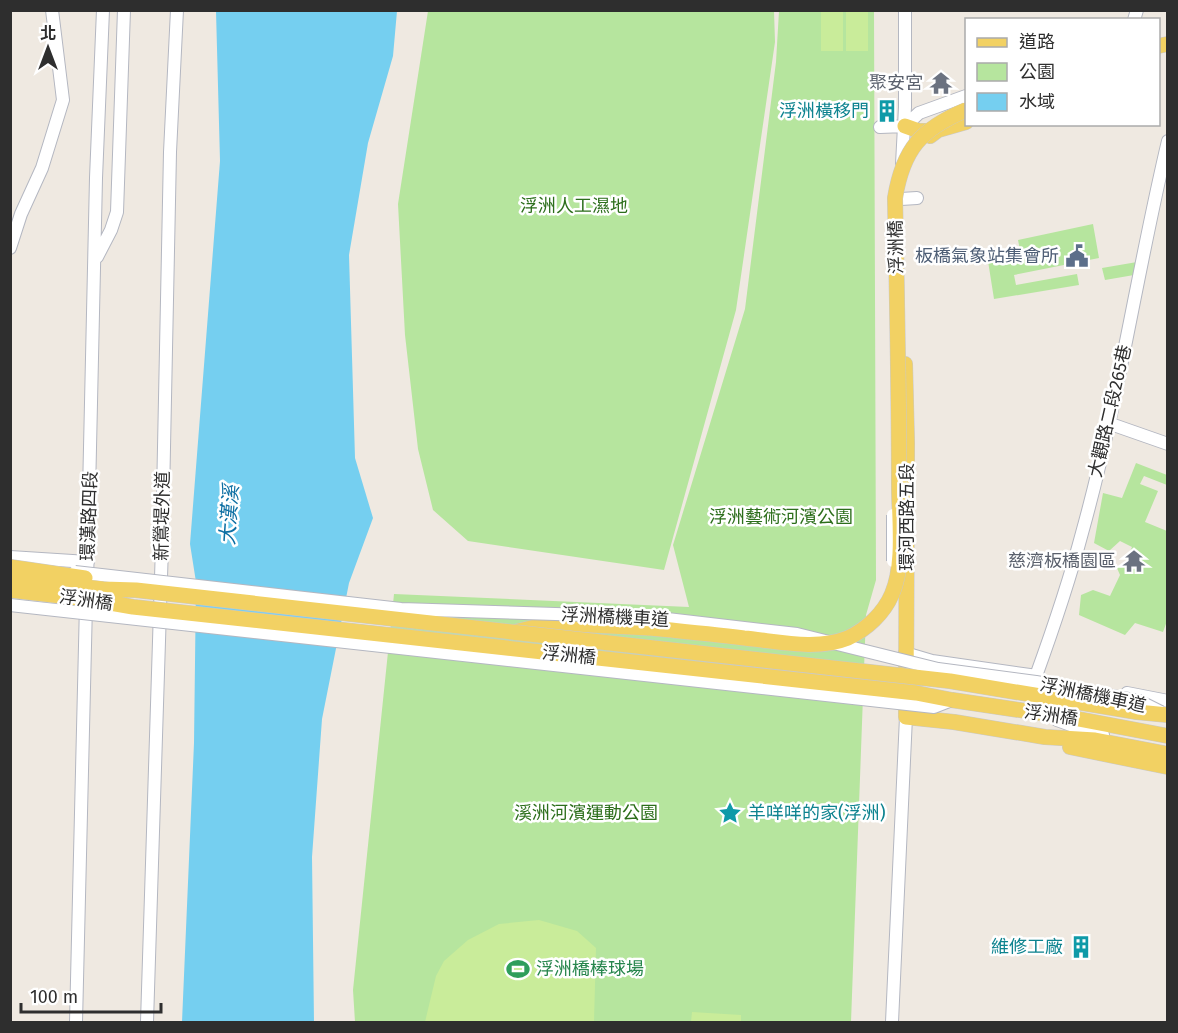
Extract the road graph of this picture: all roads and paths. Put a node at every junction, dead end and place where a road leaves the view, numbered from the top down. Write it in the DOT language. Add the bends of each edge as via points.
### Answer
graph roads {
  1 [pos="52,10"];
  2 [pos="103,10"];
  3 [pos="124,10"];
  4 [pos="177,10"];
  5 [pos="904,10"];
  6 [pos="965,96"];
  7 [pos="965,104"];
  8 [pos="965,110"];
  9 [pos="965,122"];
  10 [pos="904,126"];
  11 [pos="880,127"];
  12 [pos="938,130"];
  13 [pos="1167,146"];
  14 [pos="901,177"];
  15 [pos="917,198"];
  16 [pos="901,199"];
  17 [pos="10,248"];
  18 [pos="95,261"];
  19 [pos="1108,423"];
  20 [pos="1167,444"];
  21 [pos="10,557"];
  22 [pos="88,562"];
  23 [pos="10,567"];
  24 [pos="53,572"];
  25 [pos="10,579"];
  26 [pos="10,590"];
  27 [pos="136,590"];
  28 [pos="10,600"];
  29 [pos="10,607"];
  30 [pos="133,607"];
  31 [pos="598,616"];
  32 [pos="85,618"];
  33 [pos="515,632"];
  34 [pos="904,654"];
  35 [pos="1036,676"];
  36 [pos="952,700"];
  37 [pos="1167,701"];
  38 [pos="1039,713"];
  39 [pos="1167,715"];
  40 [pos="906,717"];
  41 [pos="1167,736"];
  42 [pos="1097,746"];
  43 [pos="1167,747"];
  44 [pos="1167,754"];
  45 [pos="1167,767"];
  46 [pos="76,1023"];
  47 [pos="147,1023"];
  48 [pos="892,1023"];
  1 -- 17 [label="street" via="63,100 42,168"];
  2 -- 18 [label="street, 環漢路四段"];
  3 -- 18 [label="street" via="117,213"];
  4 -- 47 [label="street, 新鶯堤外道"];
  5 -- 10 [label="street, 環河西路五段"];
  6 -- 10 [label="street" via="919,112"];
  7 -- 31 [label="street, bridge" via="921,128 896,164 890,185 892,563 890,582 874,612 850,631 821,639"];
  8 -- 33 [label="main road, 浮洲橋, bridge" via="943,120 910,150 899,175 895,198 899,565 892,593 878,615 847,638 820,644 551,623"];
  9 -- 12 [label="main road"];
  10 -- 11 [label="street"];
  10 -- 12 [label="main road" via="919,131"];
  10 -- 14 [label="street, 環河西路五段"];
  12 -- 14 [label="main road" via="926,140"];
  13 -- 19 [label="street, 大觀路二段265巷"];
  14 -- 16 [label="main road, 環河西路五段"];
  15 -- 16 [label="street"];
  16 -- 34 [label="main road, 環河西路五段" via="907,437"];
  18 -- 22 [label="street, 環漢路四段"];
  19 -- 20 [label="street"];
  19 -- 35 [label="street, 大觀路二段265巷" via="1083,532"];
  21 -- 22 [label="street"];
  21 -- 29 [label="street" via="18,560 18,571 17,601"];
  22 -- 32 [label="street, 環漢路四段"];
  23 -- 24 [label="main road, bridge"];
  24 -- 27 [label="main road, bridge"];
  24 -- 31 [label="street, 浮洲橋機車道, bridge" via="401,609"];
  25 -- 27 [label="main road, 浮洲橋, bridge"];
  26 -- 30 [label="main road, 浮洲橋, bridge"];
  27 -- 33 [label="main road, 浮洲橋, bridge"];
  28 -- 30 [label="main road, bridge" via="86,609"];
  29 -- 32 [label="street"];
  29 -- 36 [label="street, bridge" via="934,707"];
  30 -- 36 [label="main road, 浮洲橋, bridge"];
  31 -- 39 [label="street, 浮洲橋機車道, bridge" via="650,617 797,634 938,669 1139,701"];
  32 -- 46 [label="street, 環漢路四段"];
  33 -- 39 [label="main road, 浮洲橋, bridge" via="950,681"];
  34 -- 35 [label="street"];
  34 -- 40 [label="main road, 環河西路五段"];
  35 -- 37 [label="street"];
  36 -- 38 [label="main road, 浮洲橋"];
  38 -- 41 [label="main road, 浮洲橋"];
  38 -- 43 [label="street" via="1090,732"];
  40 -- 42 [label="main road"];
  40 -- 48 [label="street, 環河西路五段"];
  42 -- 44 [label="main road"];
  42 -- 45 [label="main road"];
}
